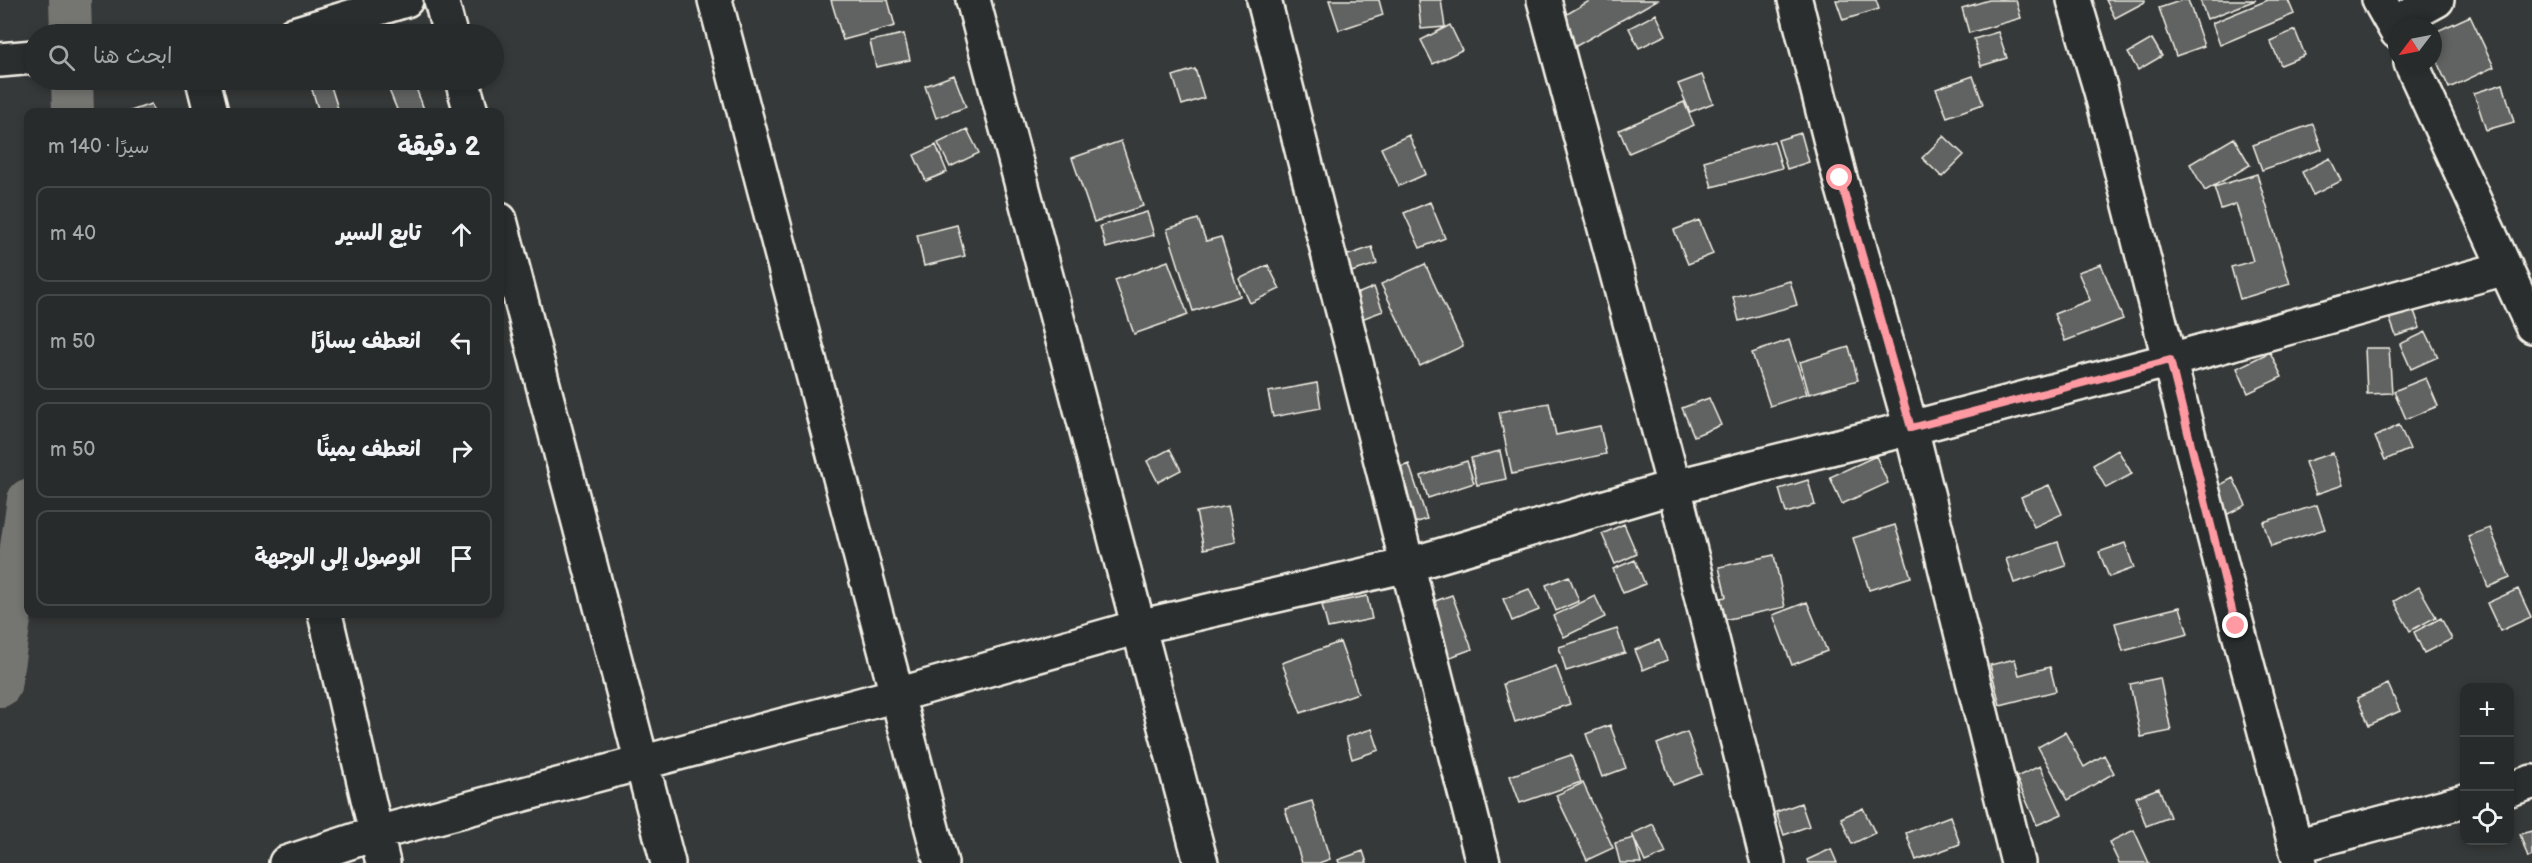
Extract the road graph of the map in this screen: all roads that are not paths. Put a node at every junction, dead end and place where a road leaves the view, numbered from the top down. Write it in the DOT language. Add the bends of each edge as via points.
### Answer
graph roads {
  1 [pos="406,0"];
  2 [pos="441,0"];
  3 [pos="716,0"];
  4 [pos="973,0"];
  5 [pos="1264,0"];
  6 [pos="1544,0"];
  7 [pos="1795,0"];
  8 [pos="2074,0"];
  9 [pos="2437,0"];
  10 [pos="2392,18"];
  11 [pos="327,24"];
  12 [pos="447,24"];
  13 [pos="24,58"];
  14 [pos="0,60"];
  15 [pos="2415,72"];
  16 [pos="206,90"];
  17 [pos="465,90"];
  18 [pos="210,108"];
  19 [pos="470,108"];
  20 [pos="504,235"];
  21 [pos="2506,268"];
  22 [pos="2532,326"];
  23 [pos="2170,360"];
  24 [pos="1911,428"];
  25 [pos="1674,487"];
  26 [pos="1408,565"];
  27 [pos="326,618"];
  28 [pos="1138,627"];
  29 [pos="897,695"];
  30 [pos="643,762"];
  31 [pos="2532,783"];
  32 [pos="2514,788"];
  33 [pos="2460,802"];
  34 [pos="380,848"];
  35 [pos="2298,855"];
  36 [pos="286,863"];
  37 [pos="668,863"];
  38 [pos="941,863"];
  39 [pos="1201,863"];
  40 [pos="1483,863"];
  41 [pos="1768,863"];
  42 [pos="2019,863"];
  1 -- 11 [label="street"];
  2 -- 12 [label="street"];
  3 -- 29 [label="street"];
  4 -- 28 [label="street"];
  5 -- 26 [label="street"];
  6 -- 25 [label="street"];
  7 -- 24 [label="street" via="1840,178"];
  8 -- 23 [label="street"];
  9 -- 10 [label="street"];
  13 -- 14 [label="street"];
  15 -- 21 [label="street"];
  16 -- 18 [label="street"];
  17 -- 19 [label="street"];
  20 -- 30 [label="street"];
  21 -- 22 [label="street"];
  21 -- 23 [label="street"];
  23 -- 24 [label="street"];
  23 -- 35 [label="street"];
  24 -- 25 [label="street"];
  24 -- 42 [label="street"];
  25 -- 26 [label="street"];
  25 -- 41 [label="street"];
  26 -- 28 [label="street"];
  26 -- 40 [label="street"];
  27 -- 34 [label="street"];
  28 -- 29 [label="street"];
  28 -- 39 [label="street"];
  29 -- 30 [label="street"];
  29 -- 38 [label="street"];
  30 -- 34 [label="street"];
  30 -- 37 [label="street"];
  31 -- 32 [label="street"];
  33 -- 35 [label="street"];
  34 -- 36 [label="street"];
}
